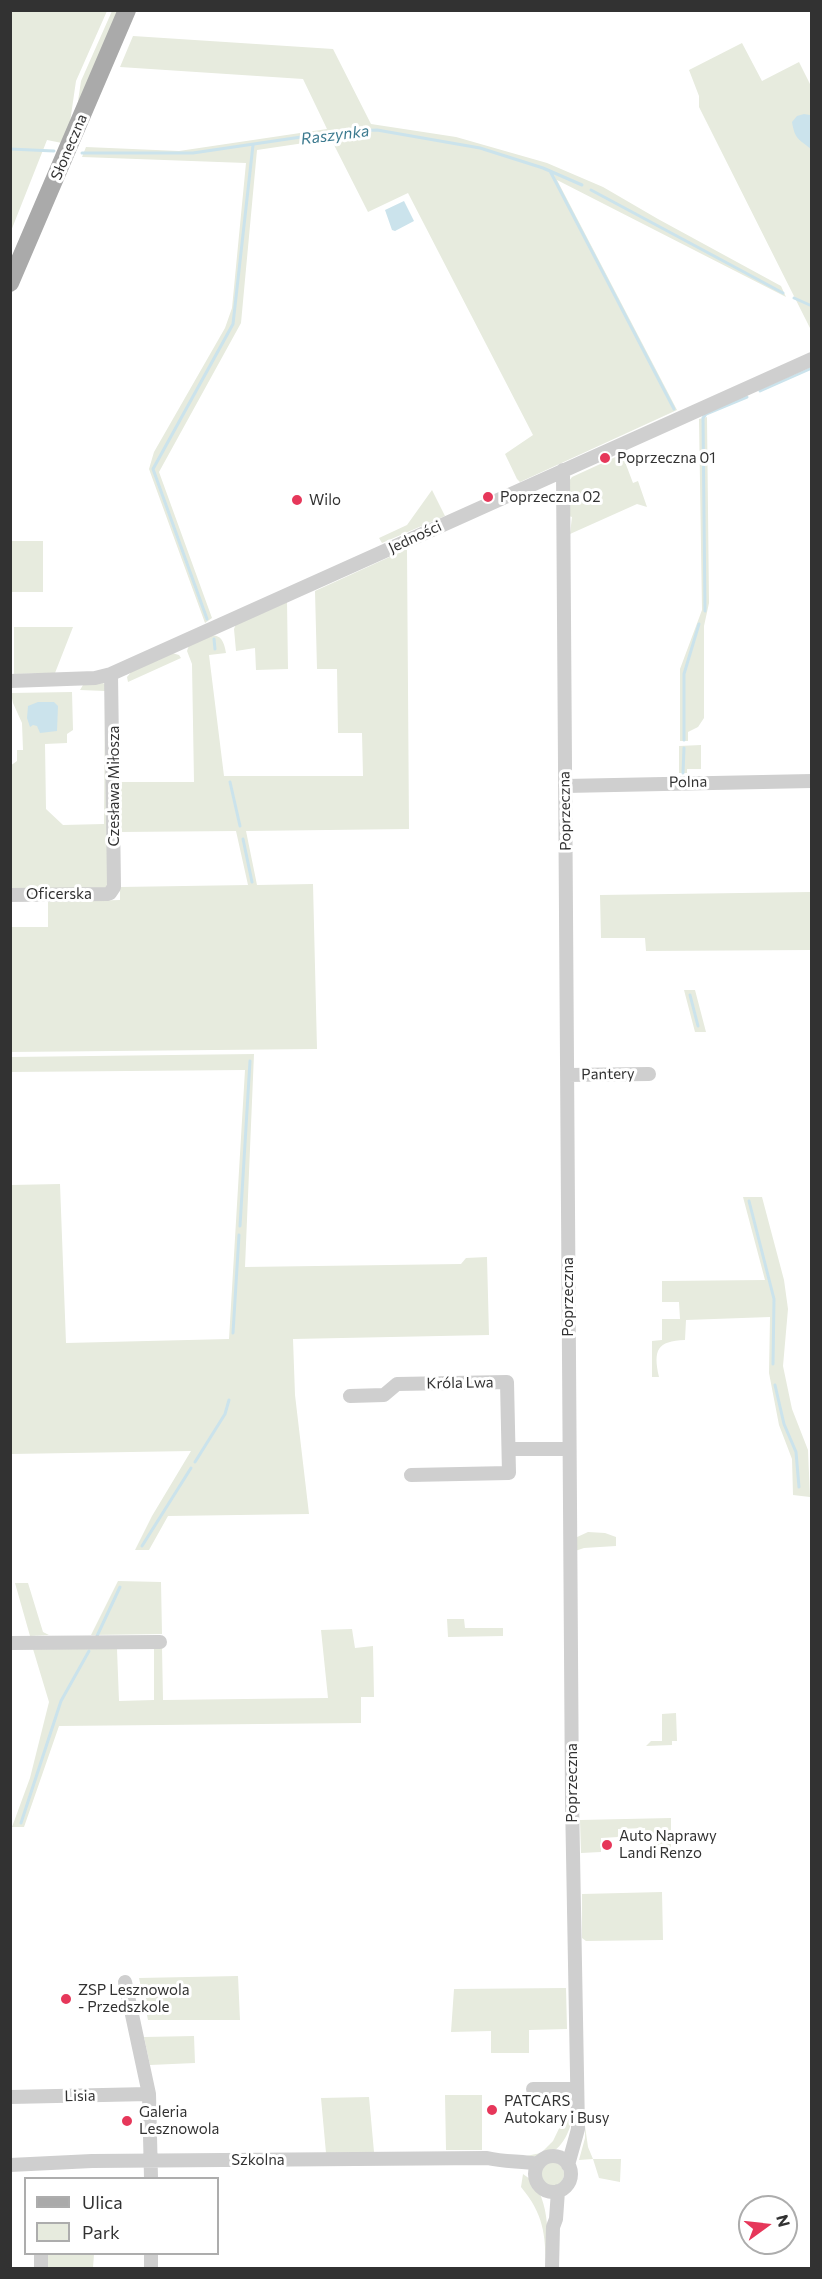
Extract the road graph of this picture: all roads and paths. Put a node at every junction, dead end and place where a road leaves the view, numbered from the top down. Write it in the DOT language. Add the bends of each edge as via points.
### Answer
graph roads {
  1 [pos="127,10"];
  2 [pos="10,283"];
  3 [pos="812,359"];
  4 [pos="562,470"];
  5 [pos="111,674"];
  6 [pos="10,681"];
  7 [pos="812,781"];
  8 [pos="565,786"];
  9 [pos="107,894"];
  10 [pos="10,895"];
  11 [pos="649,1074"];
  12 [pos="567,1075"];
  13 [pos="350,1396"];
  14 [pos="509,1449"];
  15 [pos="569,1449"];
  16 [pos="411,1475"];
  17 [pos="160,1642"];
  18 [pos="10,1643"];
  19 [pos="125,1982"];
  20 [pos="533,2089"];
  21 [pos="577,2089"];
  22 [pos="149,2094"];
  23 [pos="10,2097"];
  24 [pos="577,2124"];
  25 [pos="556,2157"];
  26 [pos="151,2161"];
  27 [pos="10,2165"];
  28 [pos="568,2165"];
  29 [pos="537,2169"];
  30 [pos="42,2172"];
  31 [pos="151,2177"];
  32 [pos="553,2191"];
  33 [pos="552,2268"];
  1 -- 2 [label="main road, Słoneczna"];
  3 -- 4 [label="street, Jedności"];
  4 -- 5 [label="street, Jedności"];
  4 -- 8 [label="street, Poprzeczna"];
  5 -- 6 [label="street, Jedności"];
  5 -- 9 [label="street, Czesława Miłosza" via="114,888"];
  7 -- 8 [label="street, Polna"];
  8 -- 12 [label="street, Poprzeczna"];
  9 -- 10 [label="street, Oficerska"];
  11 -- 12 [label="street, Pantery"];
  12 -- 15 [label="street, Poprzeczna"];
  13 -- 14 [label="street, Króla Lwa" via="384,1395 397,1384 507,1382"];
  14 -- 15 [label="street"];
  14 -- 16 [label="street, Króla Lwa" via="509,1473"];
  15 -- 21 [label="street, Poprzeczna"];
  17 -- 18 [label="street"];
  19 -- 22 [label="street"];
  20 -- 21 [label="street"];
  21 -- 24 [label="street, Poprzeczna"];
  22 -- 23 [label="street, Lisia"];
  22 -- 26 [label="street"];
  24 -- 25 [label="street"];
  24 -- 28 [label="street, Poprzeczna" via="577,2140"];
  25 -- 28 [label="street"];
  25 -- 29 [label="street" via="544,2158"];
  26 -- 29 [label="street, Szkolna" via="487,2158"];
  26 -- 30 [label="street, Szkolna"];
  26 -- 31 [label="street"];
  27 -- 30 [label="street, Szkolna"];
  28 -- 32 [label="street" via="569,2183"];
  29 -- 32 [label="street" via="538,2185"];
  32 -- 33 [label="street" via="549,2218 553,2227"];
}
